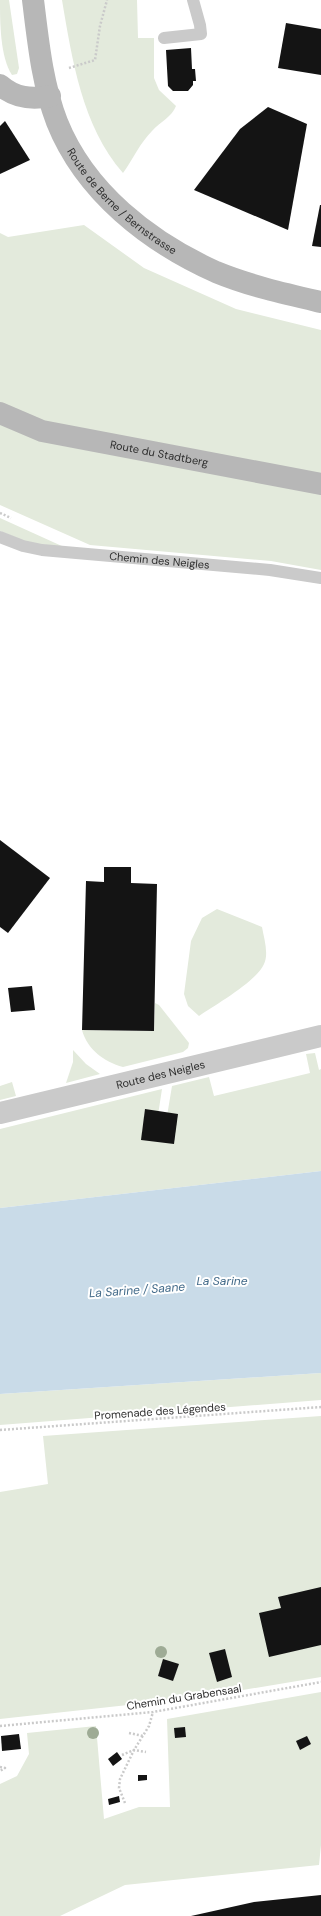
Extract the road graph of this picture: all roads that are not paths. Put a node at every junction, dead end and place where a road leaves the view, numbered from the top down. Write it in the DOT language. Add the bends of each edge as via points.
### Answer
graph roads {
  1 [pos="33,0"];
  2 [pos="194,0"];
  3 [pos="164,38"];
  4 [pos="0,85"];
  5 [pos="50,96"];
  6 [pos="321,302"];
  7 [pos="0,414"];
  8 [pos="321,484"];
  9 [pos="0,537"];
  10 [pos="321,578"];
  11 [pos="321,1036"];
  12 [pos="0,1113"];
  1 -- 5 [label="main road, Route de Berne / Bernstrasse" via="40,53"];
  2 -- 3 [label="lane" via="200,34"];
  4 -- 5 [label="main road" via="16,96 35,100"];
  5 -- 6 [label="main road, Route de Berne / Bernstrasse" via="67,143 102,193 127,217 158,240 217,272 264,288"];
  7 -- 8 [label="main road, Route du Stadtberg" via="42,431"];
  9 -- 10 [label="lane, Chemin des Neigles" via="42,550 270,570"];
  11 -- 12 [label="street, Route des Neigles"];
}
